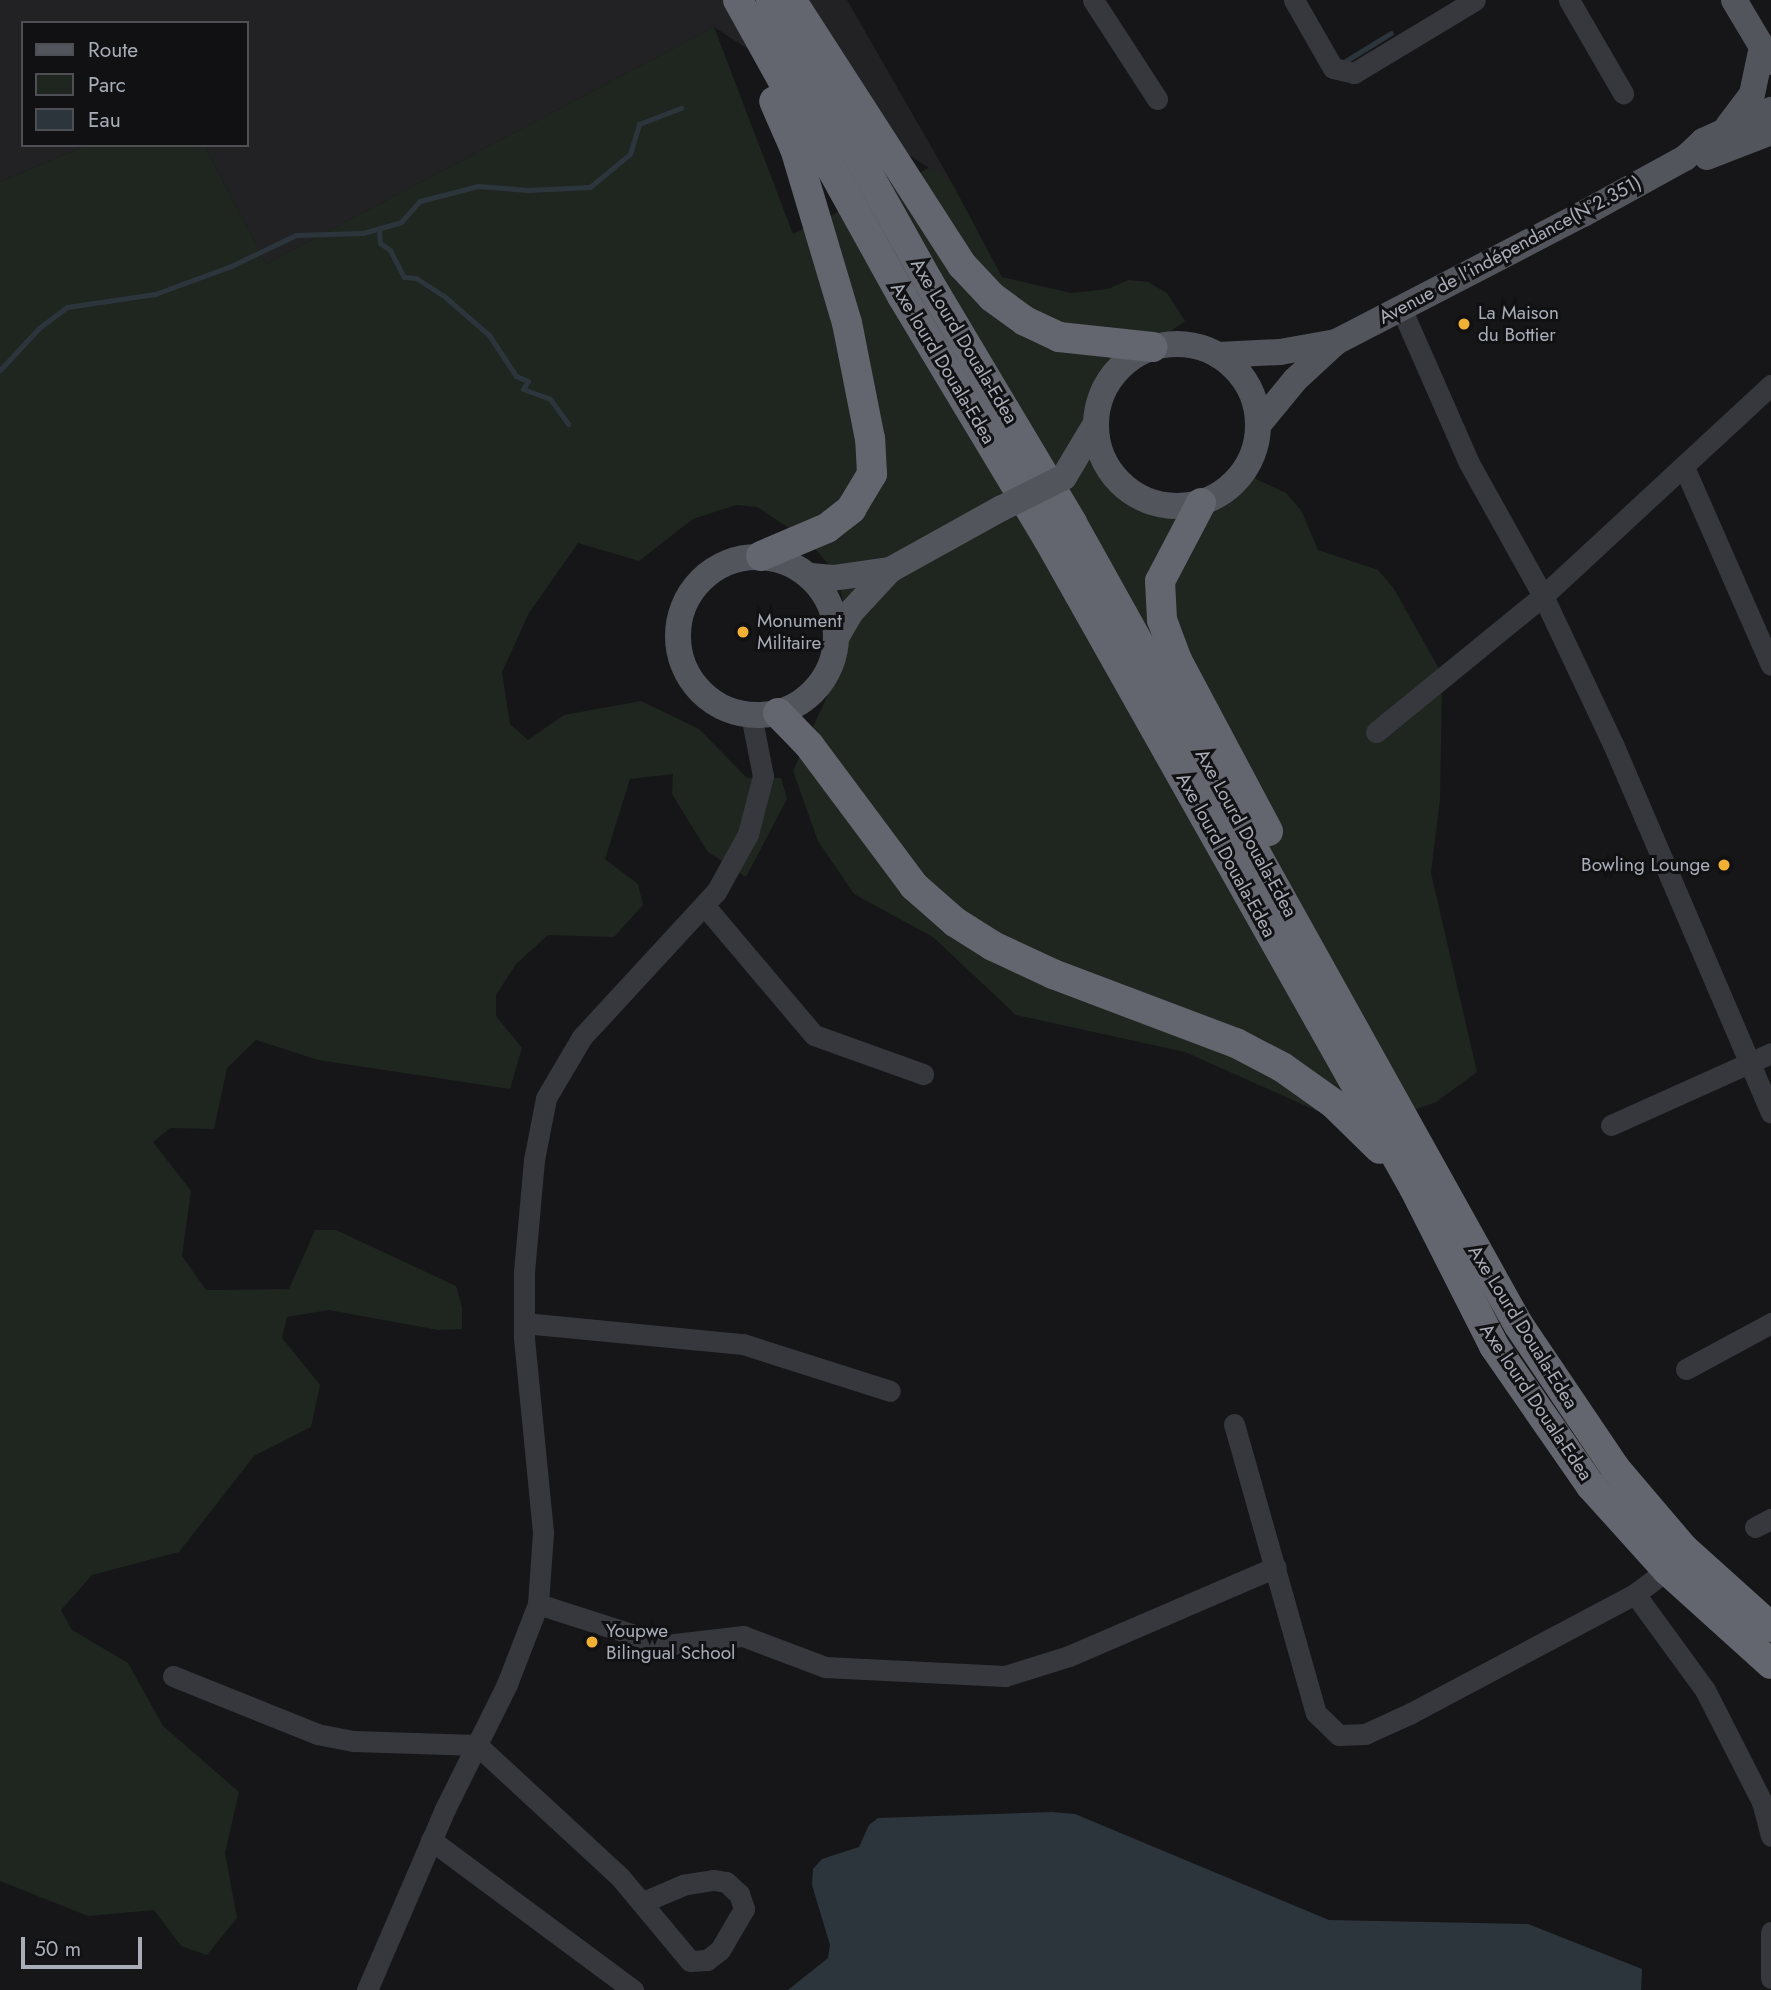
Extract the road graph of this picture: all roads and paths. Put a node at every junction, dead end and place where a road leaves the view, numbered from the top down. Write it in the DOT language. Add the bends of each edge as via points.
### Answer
graph roads {
  1 [pos="732,0"];
  2 [pos="738,0"];
  3 [pos="771,0"];
  4 [pos="790,0"];
  5 [pos="1093,0"];
  6 [pos="1294,0"];
  7 [pos="1475,0"];
  8 [pos="1569,0"];
  9 [pos="1734,0"];
  10 [pos="1755,0"];
  11 [pos="1768,45"];
  12 [pos="1623,93"];
  13 [pos="1157,99"];
  14 [pos="1771,110"];
  15 [pos="1721,132"];
  16 [pos="1771,132"];
  17 [pos="1685,158"];
  18 [pos="1401,308"];
  19 [pos="1336,342"];
  20 [pos="1153,347"];
  21 [pos="1218,355"];
  22 [pos="1771,385"];
  23 [pos="1259,424"];
  24 [pos="1095,425"];
  25 [pos="1685,467"];
  26 [pos="1064,477"];
  27 [pos="1121,482"];
  28 [pos="1201,503"];
  29 [pos="761,556"];
  30 [pos="890,570"];
  31 [pos="810,576"];
  32 [pos="1543,596"];
  33 [pos="837,636"];
  34 [pos="1771,665"];
  35 [pos="764,714"];
  36 [pos="1376,732"];
  37 [pos="704,905"];
  38 [pos="1344,1008"];
  39 [pos="1771,1053"];
  40 [pos="1748,1063"];
  41 [pos="923,1073"];
  42 [pos="1771,1113"];
  43 [pos="1611,1125"];
  44 [pos="1414,1188"];
  45 [pos="524,1322"];
  46 [pos="1771,1323"];
  47 [pos="1686,1369"];
  48 [pos="890,1391"];
  49 [pos="1234,1424"];
  50 [pos="1276,1567"];
  51 [pos="1667,1570"];
  52 [pos="1635,1594"];
  53 [pos="538,1604"];
  54 [pos="1771,1628"];
  55 [pos="1771,1664"];
  56 [pos="173,1676"];
  57 [pos="477,1745"];
  58 [pos="1771,1836"];
  59 [pos="432,1840"];
  60 [pos="643,1902"];
  61 [pos="1771,1932"];
  62 [pos="1771,1978"];
  63 [pos="367,1990"];
  64 [pos="633,1990"];
  1 -- 29 [label="highway" via="796,149 847,323 870,439 872,474 851,509 827,528"];
  2 -- 44 [label="highway, Axe lourd Douala-Edea" via="902,296 1048,539"];
  3 -- 38 [label="highway, Axe Lourd Douala-Edea"];
  4 -- 20 [label="highway" via="962,265 992,297 1025,321 1059,337"];
  5 -- 13 [label="street"];
  6 -- 7 [label="street" via="1333,68 1354,73"];
  8 -- 12 [label="street"];
  9 -- 11 [label="main road"];
  10 -- 11 [label="main road"];
  11 -- 15 [label="main road" via="1752,94"];
  14 -- 15 [label="main road, Avenue de l'indépendance(N°2.351)"];
  15 -- 17 [label="main road, Avenue de l'indépendance(N°2.351)"];
  16 -- 17 [label="main road, Avenue de l'indépendance(N°2.351)" via="1709,157"];
  17 -- 18 [label="main road, Avenue de l'indépendance(N°2.351)"];
  18 -- 19 [label="main road, Avenue de l'indépendance(N°2.351)"];
  18 -- 32 [label="street" via="1469,463"];
  19 -- 21 [label="main road, Avenue de l'indépendance(N°2.351)" via="1280,352"];
  19 -- 23 [label="main road, Avenue de l'indépendance(N°2.351)" via="1295,380"];
  20 -- 21 [label="main road" via="1181,344"];
  20 -- 24 [label="main road" via="1121,366 1107,384"];
  21 -- 23 [label="main road" via="1238,371 1254,397"];
  22 -- 25 [label="street"];
  23 -- 28 [label="main road" via="1252,458 1243,473 1217,496"];
  24 -- 26 [label="main road"];
  24 -- 27 [label="main road" via="1100,449"];
  25 -- 32 [label="street"];
  25 -- 34 [label="street"];
  26 -- 27 [label="main road"];
  26 -- 30 [label="main road, bridge"];
  27 -- 28 [label="main road" via="1146,499 1173,506"];
  28 -- 38 [label="highway" via="1160,581 1162,620 1177,660 1276,846"];
  29 -- 31 [label="main road" via="787,562"];
  29 -- 35 [label="main road" via="734,559 710,571 691,590 680,615 678,643 685,670 702,692 724,708"];
  30 -- 31 [label="main road" via="833,578"];
  30 -- 33 [label="main road" via="850,612"];
  31 -- 33 [label="main road" via="830,603"];
  32 -- 36 [label="street"];
  32 -- 40 [label="street" via="1614,744"];
  33 -- 35 [label="main road" via="834,657 814,692"];
  35 -- 37 [label="street" via="758,809 716,892"];
  35 -- 44 [label="highway" via="809,745 907,878 955,922 1053,974 1224,1038 1282,1067 1365,1131"];
  37 -- 41 [label="street" via="814,1035"];
  37 -- 45 [label="street" via="582,1037 546,1098 534,1160"];
  38 -- 54 [label="highway, Axe Lourd Douala-Edea" via="1435,1180 1562,1393 1615,1468 1684,1549"];
  39 -- 40 [label="street"];
  40 -- 42 [label="street"];
  40 -- 43 [label="street"];
  44 -- 51 [label="highway, Axe lourd Douala-Edea" via="1494,1346 1591,1486"];
  45 -- 48 [label="street" via="743,1344"];
  45 -- 53 [label="street" via="543,1532"];
  46 -- 47 [label="street"];
  49 -- 50 [label="street"];
  50 -- 52 [label="street" via="1316,1713 1329,1730 1352,1738 1411,1713"];
  50 -- 53 [label="street" via="1069,1657 1004,1676 825,1667 743,1636 666,1645"];
  51 -- 52 [label="street"];
  51 -- 55 [label="highway, Axe lourd Douala-Edea"];
  52 -- 58 [label="street" via="1705,1690 1762,1802"];
  53 -- 57 [label="street"];
  56 -- 57 [label="street" via="317,1734 354,1741"];
  57 -- 59 [label="street"];
  57 -- 60 [label="street"];
  59 -- 63 [label="street"];
  59 -- 64 [label="street"];
  60 -- 60 [label="street" via="681,1955 700,1963 720,1950 744,1909 739,1894 726,1882 713,1880 683,1885"];
  61 -- 62 [label="street"];
}
